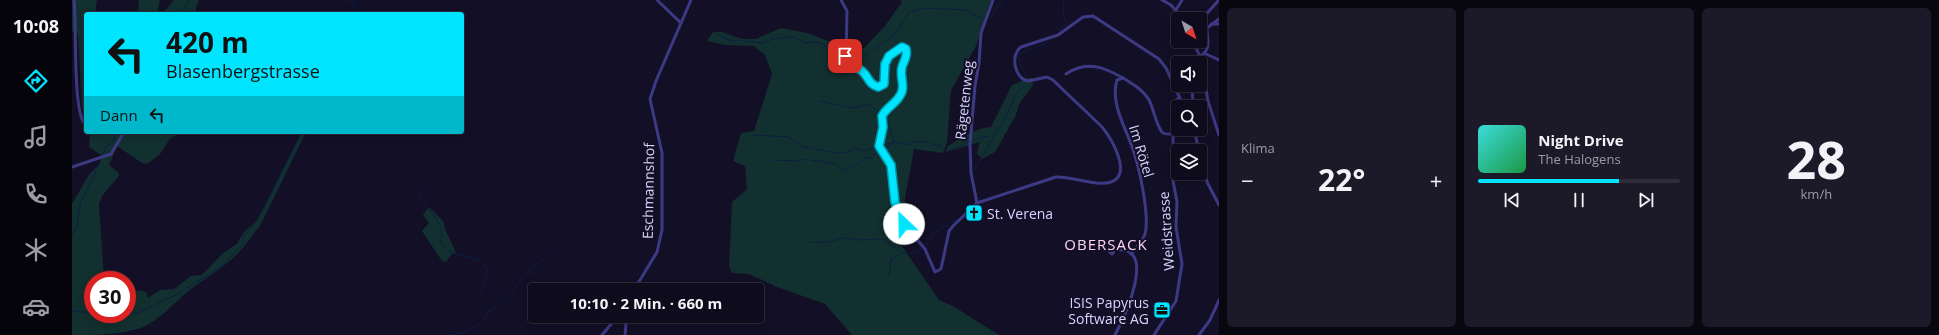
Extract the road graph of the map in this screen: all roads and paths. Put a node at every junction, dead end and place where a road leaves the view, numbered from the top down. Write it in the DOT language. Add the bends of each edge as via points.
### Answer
graph roads {
  1 [pos="74,0"];
  2 [pos="656,0"];
  3 [pos="691,0"];
  4 [pos="841,0"];
  5 [pos="992,0"];
  6 [pos="1162,0"];
  7 [pos="1182,0"];
  8 [pos="1219,0"];
  9 [pos="1176,10"];
  10 [pos="1207,14"];
  11 [pos="1219,19"];
  12 [pos="681,23"];
  13 [pos="1210,24"];
  14 [pos="1219,24"];
  15 [pos="1207,29"];
  16 [pos="1207,46"];
  17 [pos="1196,48"];
  18 [pos="1206,48"];
  19 [pos="1204,54"];
  20 [pos="1200,56"];
  21 [pos="1219,60"];
  22 [pos="1066,74"];
  23 [pos="1122,78"];
  24 [pos="1206,92"];
  25 [pos="1179,98"];
  26 [pos="1177,100"];
  27 [pos="84,123"];
  28 [pos="123,134"];
  29 [pos="1171,134"];
  30 [pos="1219,135"];
  31 [pos="1173,136"];
  32 [pos="72,167"];
  33 [pos="1206,180"];
  34 [pos="977,203"];
  35 [pos="1219,205"];
  36 [pos="1115,250"];
  37 [pos="1131,254"];
  38 [pos="638,283"];
  39 [pos="1219,300"];
  40 [pos="612,323"];
  41 [pos="626,323"];
  42 [pos="602,335"];
  43 [pos="625,335"];
  44 [pos="1115,335"];
  45 [pos="1154,335"];
  46 [pos="1199,335"];
  1 -- 27 [label="street" via="75,93"];
  2 -- 12 [label="street"];
  3 -- 12 [label="street, Eschmannshof"];
  4 -- 34 [label="street" via="848,11 846,60 862,70 872,86 884,84 885,64 889,56 902,47 906,49 907,55 902,67 903,90 882,116 883,127 879,146 891,165 893,193 899,215 925,249 935,272 941,269 947,238 953,226"];
  5 -- 34 [label="street, Rägetenweg" via="981,33 980,63 970,139 970,173"];
  6 -- 9 [label="street"];
  7 -- 9 [label="street"];
  8 -- 10 [label="street"];
  11 -- 13 [label="street"];
  12 -- 38 [label="street, Eschmannshof" via="650,99 662,153 662,230 656,252"];
  13 -- 14 [label="street"];
  13 -- 15 [label="street"];
  15 -- 16 [label="street"];
  17 -- 20 [label="street"];
  18 -- 19 [label="street"];
  19 -- 20 [label="street"];
  19 -- 21 [label="street"];
  22 -- 23 [label="street" via="1093,65 1108,69"];
  23 -- 29 [label="street" via="1148,98 1161,131"];
  23 -- 37 [label="street, Im Rötel" via="1117,80 1116,84 1118,110 1136,162 1146,221 1142,241"];
  24 -- 30 [label="street"];
  25 -- 26 [label="street, Weidstrasse"];
  25 -- 34 [label="street" via="1166,68 1159,59 1122,37 1099,19 1088,16 1077,20 1058,35 1021,47 1016,50 1014,60 1025,81 1047,77 1051,79 1102,128 1120,158 1121,170 1117,178 1106,183 1056,177"];
  28 -- 32 [label="street" via="111,154"];
  31 -- 45 [label="street, Weidstrasse" via="1173,181 1177,202 1176,227 1182,257 1181,273 1173,308"];
  33 -- 35 [label="street"];
  36 -- 37 [label="street" via="1125,250"];
  37 -- 44 [label="street" via="1137,264 1136,280"];
  39 -- 46 [label="street" via="1210,320"];
  40 -- 42 [label="street"];
  41 -- 43 [label="street"];
}
